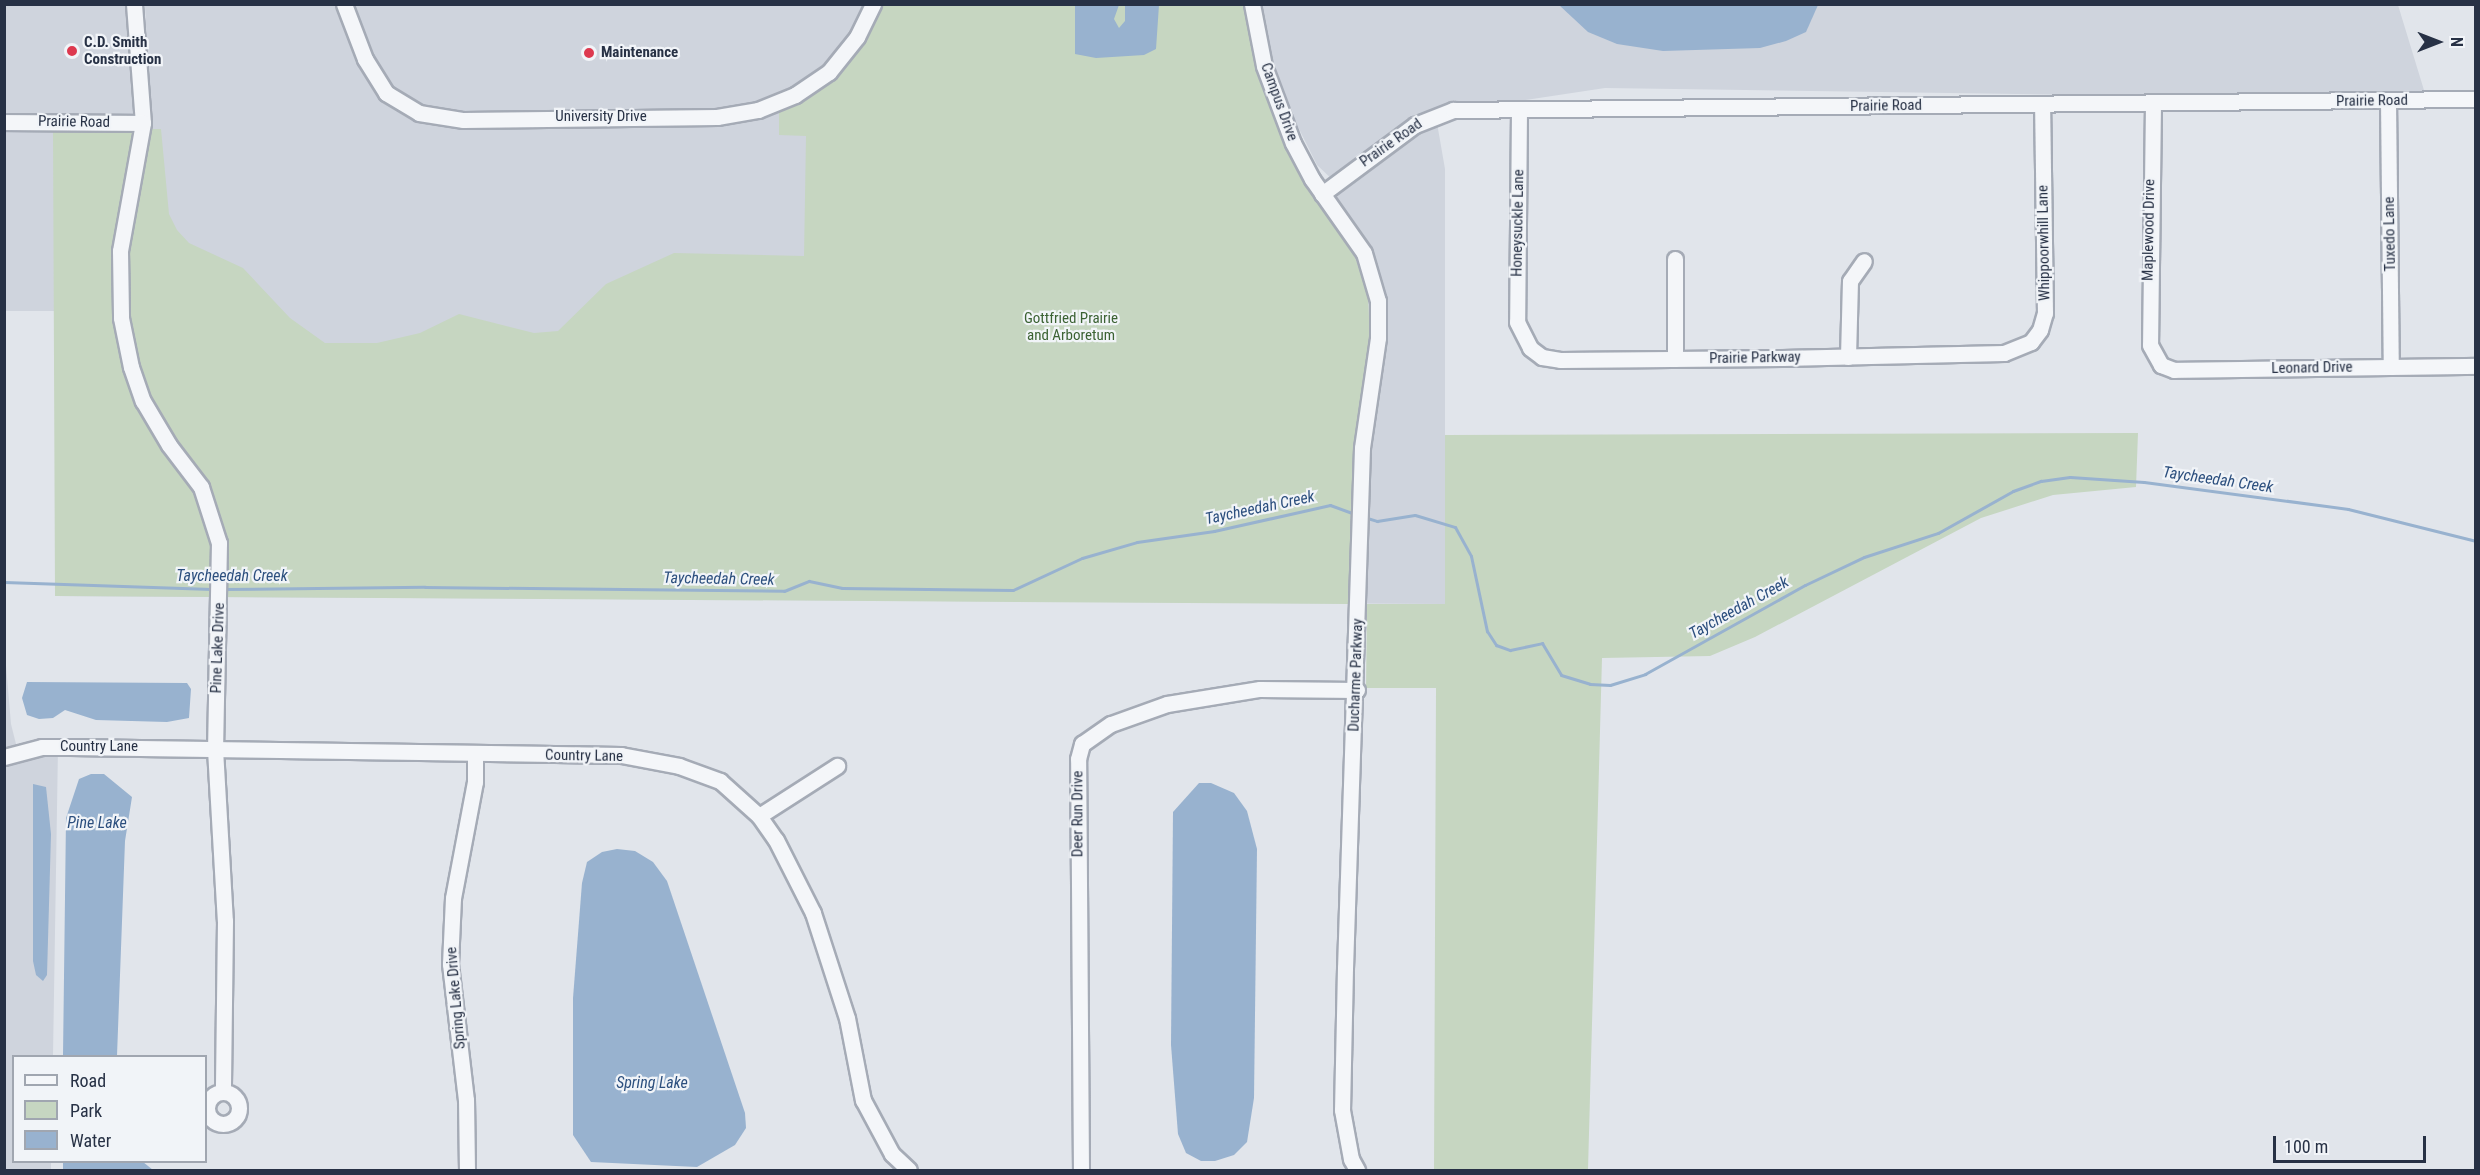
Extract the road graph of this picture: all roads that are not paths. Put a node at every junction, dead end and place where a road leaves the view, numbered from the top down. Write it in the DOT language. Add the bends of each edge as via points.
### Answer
graph roads {
  1 [pos="134,4"];
  2 [pos="344,4"];
  3 [pos="873,4"];
  4 [pos="1252,4"];
  5 [pos="2475,99"];
  6 [pos="2388,100"];
  7 [pos="2153,103"];
  8 [pos="2042,104"];
  9 [pos="1519,110"];
  10 [pos="4,122"];
  11 [pos="143,123"];
  12 [pos="1322,194"];
  13 [pos="1675,259"];
  14 [pos="1863,261"];
  15 [pos="1521,336"];
  16 [pos="1999,353"];
  17 [pos="2153,356"];
  18 [pos="1848,357"];
  19 [pos="1675,359"];
  20 [pos="2475,366"];
  21 [pos="2391,367"];
  22 [pos="1357,690"];
  23 [pos="215,749"];
  24 [pos="475,754"];
  25 [pos="4,757"];
  26 [pos="837,766"];
  27 [pos="759,816"];
  28 [pos="223,1091"];
  29 [pos="467,1170"];
  30 [pos="909,1170"];
  31 [pos="1081,1170"];
  32 [pos="1357,1170"];
  1 -- 11 [label="street"];
  2 -- 3 [label="street, University Drive" via="365,58 386,93 419,113 463,120 698,117 758,110 795,95 829,72 853,44"];
  4 -- 12 [label="street, Campus Drive" via="1272,91 1293,143"];
  5 -- 6 [label="street, Prairie Road"];
  6 -- 7 [label="street, Prairie Road"];
  6 -- 21 [label="street, Tuxedo Lane"];
  7 -- 8 [label="street, Prairie Road"];
  7 -- 17 [label="street, Maplewood Drive" via="2148,261"];
  8 -- 9 [label="street, Prairie Road"];
  8 -- 16 [label="street, Whippoorwhill Lane" via="2044,319 2027,346"];
  9 -- 12 [label="street, Prairie Road" via="1453,110 1430,117"];
  9 -- 15 [label="street, Honeysuckle Lane" via="1517,317"];
  10 -- 11 [label="street, Prairie Road"];
  11 -- 23 [label="street, Pine Lake Drive" via="120,251 120,318 143,401 169,445 201,487 213,513 220,582"];
  12 -- 22 [label="street, Ducharme Parkway" via="1364,253 1378,301 1378,338 1366,415 1360,504"];
  13 -- 19 [label="street"];
  14 -- 18 [label="street" via="1850,281"];
  15 -- 19 [label="street, Prairie Parkway" via="1534,352 1554,360"];
  16 -- 18 [label="street, Prairie Parkway"];
  17 -- 21 [label="street, Leonard Drive" via="2161,365 2174,370"];
  18 -- 19 [label="street, Prairie Parkway"];
  20 -- 21 [label="street, Leonard Drive"];
  22 -- 31 [label="street, Deer Run Drive" via="1260,689 1167,704 1111,724 1082,744 1078,759"];
  22 -- 32 [label="street, Ducharme Parkway" via="1342,1110 1351,1159"];
  23 -- 24 [label="street, Country Lane"];
  23 -- 25 [label="street, Country Lane" via="42,747"];
  23 -- 28 [label="street, Pine Lake Drive" via="225,921"];
  24 -- 27 [label="street, Country Lane" via="621,755 679,766 720,782"];
  24 -- 29 [label="street, Spring Lake Drive" via="470,810 453,898 450,964 466,1100"];
  26 -- 27 [label="street"];
  27 -- 30 [label="street, Country Lane" via="776,840 813,914 847,1018 863,1100 892,1154"];
}
